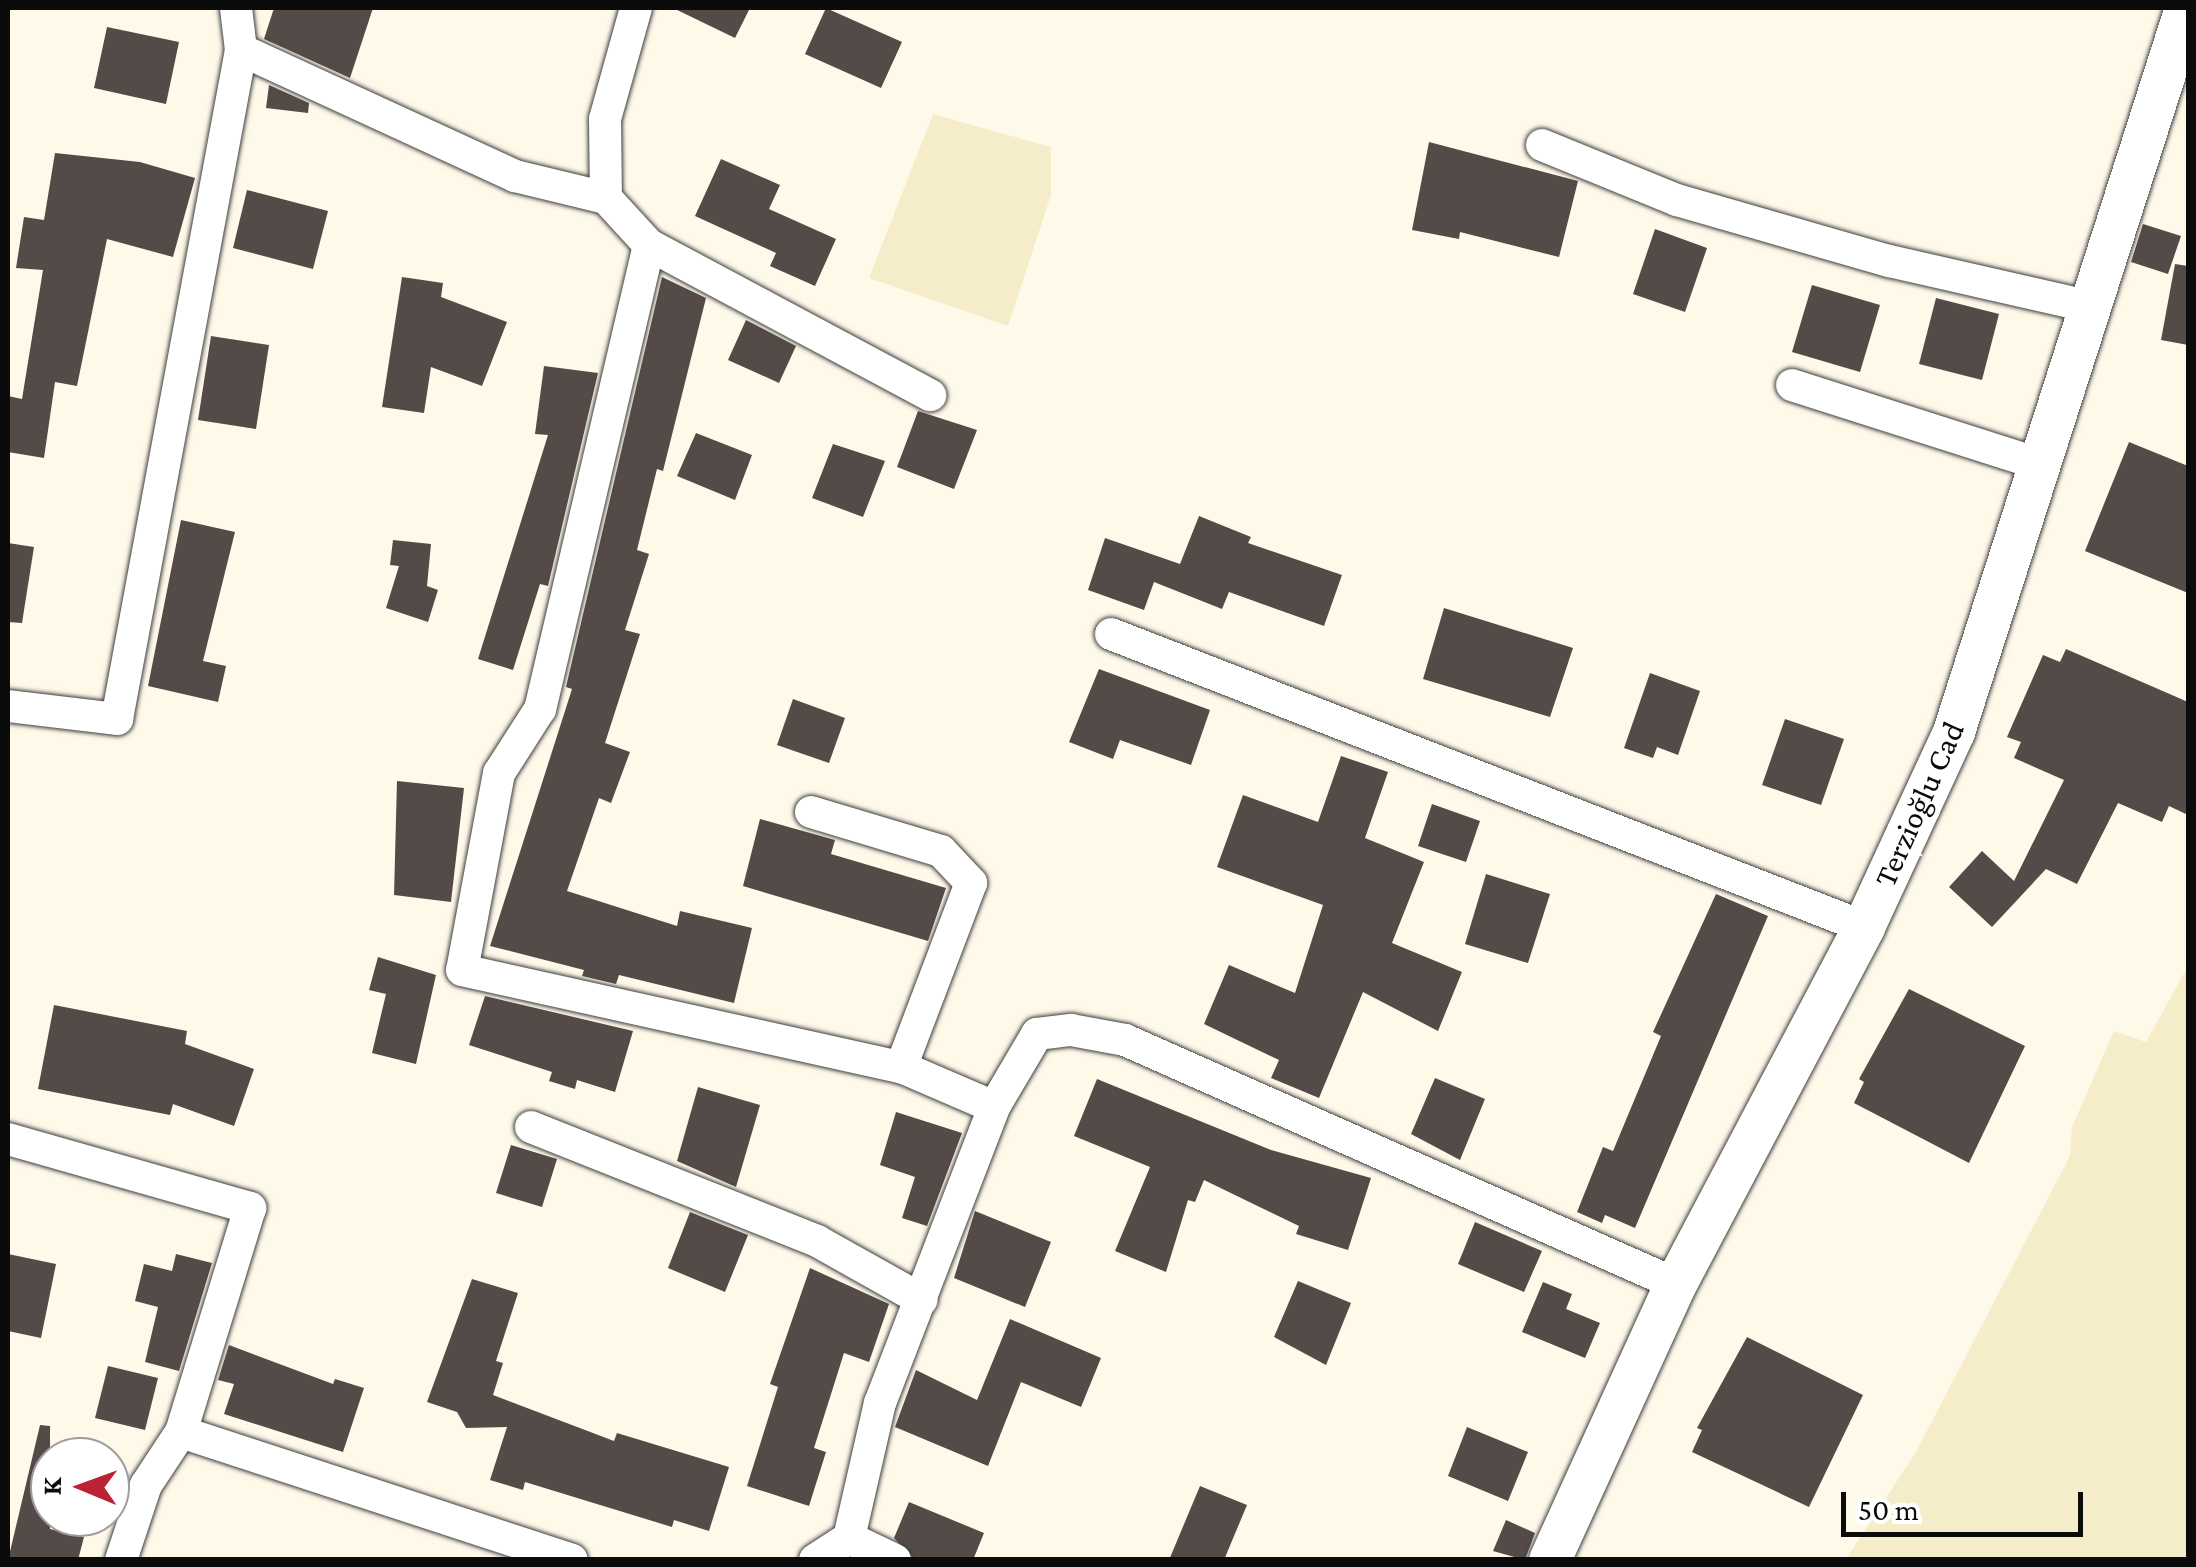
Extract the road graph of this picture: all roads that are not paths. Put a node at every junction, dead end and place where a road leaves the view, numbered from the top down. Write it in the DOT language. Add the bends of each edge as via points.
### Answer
graph roads {
  1 [pos="236,8"];
  2 [pos="636,8"];
  3 [pos="2186,8"];
  4 [pos="241,50"];
  5 [pos="2179,74"];
  6 [pos="1542,146"];
  7 [pos="606,198"];
  8 [pos="649,245"];
  9 [pos="2091,307"];
  10 [pos="1792,385"];
  11 [pos="930,395"];
  12 [pos="2040,464"];
  13 [pos="1111,634"];
  14 [pos="8,706"];
  15 [pos="811,812"];
  16 [pos="1864,928"];
  17 [pos="902,1066"];
  18 [pos="994,1107"];
  19 [pos="531,1127"];
  20 [pos="8,1140"];
  21 [pos="1676,1284"];
  22 [pos="922,1300"];
  23 [pos="181,1432"];
  24 [pos="850,1538"];
  25 [pos="121,1560"];
  26 [pos="572,1560"];
  27 [pos="815,1560"];
  28 [pos="895,1560"];
  29 [pos="1550,1560"];
  1 -- 4 [label="street"];
  2 -- 7 [label="street" via="605,119"];
  3 -- 5 [label="street, Terzioğlu Cad"];
  4 -- 7 [label="street" via="515,176"];
  4 -- 14 [label="street" via="118,719"];
  5 -- 9 [label="street, Terzioğlu Cad"];
  6 -- 9 [label="street" via="1694,205 1889,261"];
  7 -- 8 [label="street"];
  8 -- 11 [label="street"];
  8 -- 17 [label="street" via="540,708 499,773 462,970"];
  9 -- 12 [label="street, Terzioğlu Cad"];
  10 -- 12 [label="street"];
  12 -- 16 [label="street, Terzioğlu Cad" via="1954,732"];
  13 -- 16 [label="street"];
  15 -- 17 [label="street" via="942,850 970,884"];
  16 -- 21 [label="street, Terzioğlu Cad"];
  17 -- 18 [label="street"];
  18 -- 21 [label="street" via="1036,1034 1071,1030 1124,1040"];
  18 -- 22 [label="street"];
  19 -- 22 [label="street" via="817,1241"];
  20 -- 23 [label="street" via="250,1208"];
  21 -- 29 [label="street, Terzioğlu Cad"];
  22 -- 24 [label="street" via="880,1403"];
  23 -- 25 [label="street" via="146,1485"];
  23 -- 26 [label="street"];
  24 -- 27 [label="street"];
  24 -- 28 [label="street"];
}
